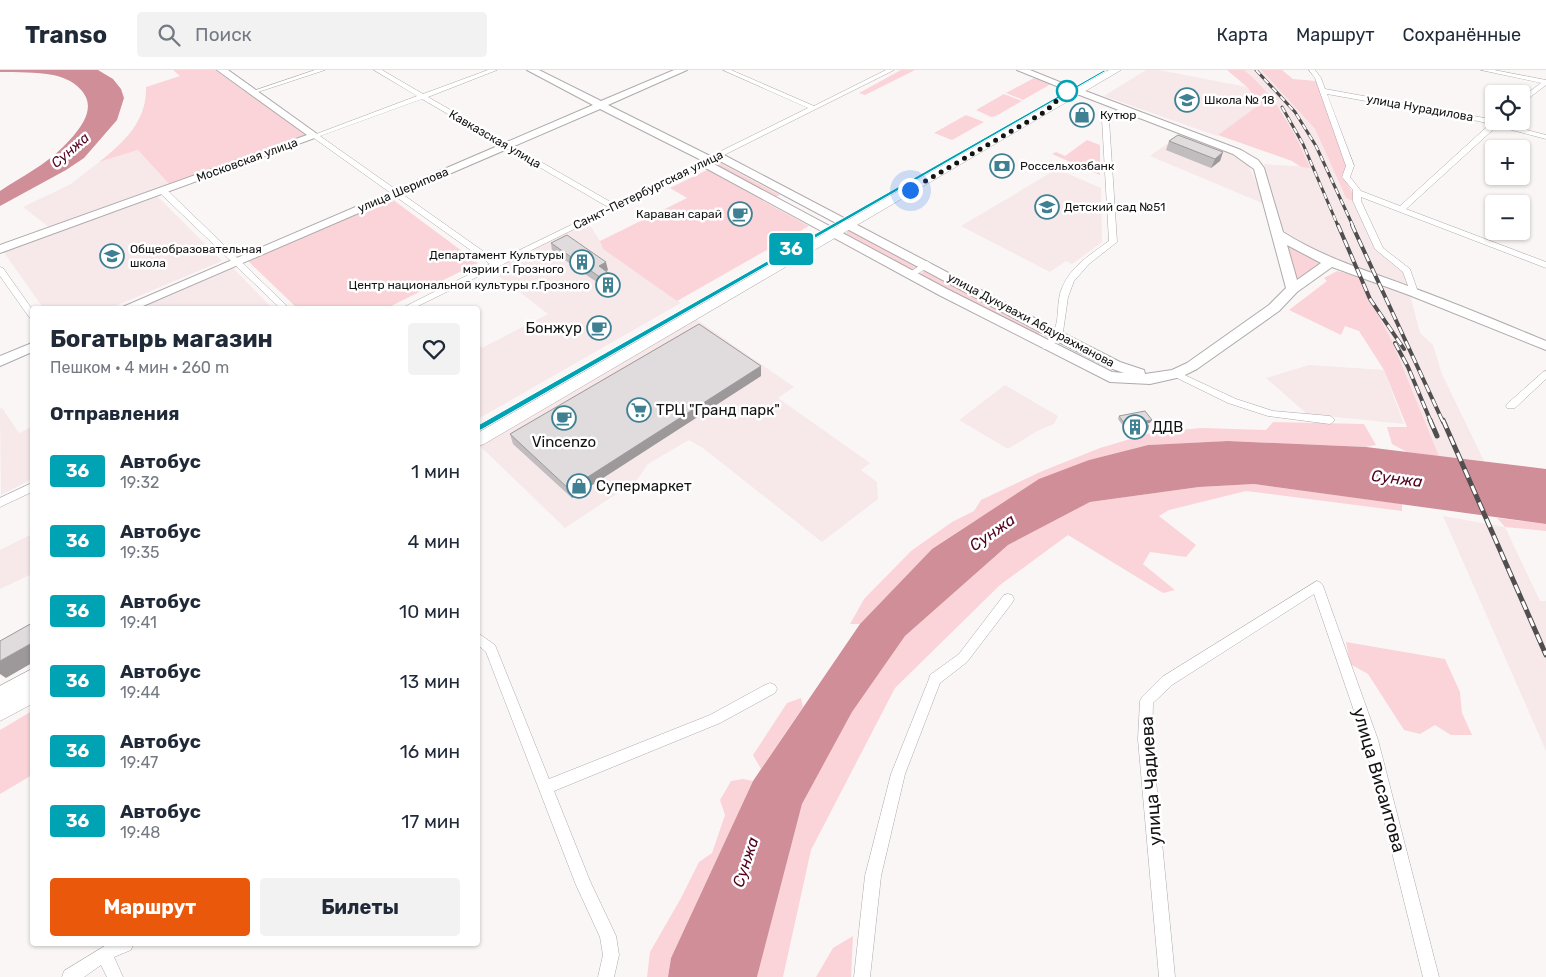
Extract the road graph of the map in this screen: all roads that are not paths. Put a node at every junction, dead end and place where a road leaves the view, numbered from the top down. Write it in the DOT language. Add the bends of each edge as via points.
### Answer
graph roads {
  1 [pos="222,70"];
  2 [pos="322,70"];
  3 [pos="377,70"];
  4 [pos="494,70"];
  5 [pos="532,70"];
  6 [pos="682,70"];
  7 [pos="726,70"];
  8 [pos="891,70"];
  9 [pos="1022,70"];
  10 [pos="1104,70"];
  11 [pos="1116,70"];
  12 [pos="1312,70"];
  13 [pos="1484,70"];
  14 [pos="1546,82"];
  15 [pos="1076,90"];
  16 [pos="1323,91"];
  17 [pos="253,92"];
  18 [pos="1530,95"];
  19 [pos="421,96"];
  20 [pos="600,105"];
  21 [pos="813,108"];
  22 [pos="1123,109"];
  23 [pos="1485,120"];
  24 [pos="1488,130"];
  25 [pos="1523,130"];
  26 [pos="315,136"];
  27 [pos="1546,137"];
  28 [pos="506,146"];
  29 [pos="710,160"];
  30 [pos="163,191"];
  31 [pos="790,193"];
  32 [pos="1358,193"];
  33 [pos="395,194"];
  34 [pos="776,200"];
  35 [pos="614,207"];
  36 [pos="1400,210"];
  37 [pos="839,227"];
  38 [pos="1279,235"];
  39 [pos="0,250"];
  40 [pos="238,263"];
  41 [pos="1329,263"];
  42 [pos="496,264"];
  43 [pos="927,264"];
  44 [pos="1546,265"];
  45 [pos="0,270"];
  46 [pos="911,274"];
  47 [pos="1293,289"];
  48 [pos="1414,292"];
  49 [pos="131,306"];
  50 [pos="283,306"];
  51 [pos="410,306"];
  52 [pos="30,313"];
  53 [pos="1058,336"];
  54 [pos="1546,346"];
  55 [pos="1047,347"];
  56 [pos="30,348"];
  57 [pos="0,361"];
  58 [pos="1115,365"];
  59 [pos="1099,374"];
  60 [pos="1176,374"];
  61 [pos="1546,374"];
  62 [pos="1512,406"];
  63 [pos="1330,420"];
  64 [pos="480,427"];
  65 [pos="480,439"];
  66 [pos="30,488"];
  67 [pos="0,503"];
  68 [pos="1317,586"];
  69 [pos="1008,599"];
  70 [pos="480,640"];
  71 [pos="30,679"];
  72 [pos="770,689"];
  73 [pos="30,695"];
  74 [pos="0,697"];
  75 [pos="0,712"];
  76 [pos="546,787"];
  77 [pos="120,946"];
  78 [pos="104,954"];
  79 [pos="70,977"];
  80 [pos="115,977"];
  81 [pos="606,977"];
  82 [pos="862,977"];
  83 [pos="1167,977"];
  84 [pos="1430,977"];
  1 -- 17 [label="street"];
  2 -- 17 [label="street"];
  3 -- 19 [label="street, Кавказская улица"];
  4 -- 19 [label="street, Московская улица"];
  5 -- 20 [label="street, улица Дукувахи Абдурахманова"];
  6 -- 20 [label="street, улица Шерипова"];
  7 -- 21 [label="street"];
  8 -- 21 [label="street, Санкт-Петербургская улица"];
  9 -- 15 [label="street"];
  10 -- 15 [label="main road"];
  11 -- 15 [label="main road"];
  12 -- 16 [label="street"];
  13 -- 14 [label="street"];
  14 -- 18 [label="street"];
  15 -- 22 [label="street"];
  15 -- 37 [label="main road"];
  16 -- 23 [label="street, улица Нурадилова"];
  16 -- 32 [label="street" via="1350,166 1346,177"];
  17 -- 26 [label="street"];
  19 -- 26 [label="street, Московская улица"];
  19 -- 28 [label="street, Кавказская улица"];
  20 -- 28 [label="street, улица Шерипова"];
  20 -- 29 [label="street, улица Дукувахи Абдурахманова"];
  21 -- 29 [label="street, Санкт-Петербургская улица"];
  22 -- 38 [label="street" via="1238,152 1254,162 1259,168 1264,194"];
  22 -- 53 [label="street" via="1106,119 1113,242 1075,272 1065,290 1063,320"];
  24 -- 36 [label="street"];
  25 -- 27 [label="street, улица Нурадилова"];
  26 -- 30 [label="street, Московская улица"];
  26 -- 33 [label="street"];
  28 -- 33 [label="street, улица Шерипова"];
  28 -- 35 [label="street, Кавказская улица"];
  29 -- 31 [label="street, улица Дукувахи Абдурахманова"];
  29 -- 34 [label="street, улица Дукувахи Абдурахманова"];
  29 -- 35 [label="street, Санкт-Петербургская улица"];
  30 -- 39 [label="street, Московская улица"];
  30 -- 40 [label="street"];
  31 -- 34 [label="street"];
  31 -- 37 [label="street, улица Дукувахи Абдурахманова"];
  32 -- 36 [label="street"];
  32 -- 48 [label="street" via="1357,201 1379,249 1407,271"];
  33 -- 40 [label="street, улица Шерипова"];
  33 -- 42 [label="street"];
  34 -- 37 [label="street, улица Дукувахи Абдурахманова"];
  35 -- 42 [label="street, Санкт-Петербургская улица"];
  36 -- 44 [label="street"];
  37 -- 43 [label="street, улица Дукувахи Абдурахманова"];
  37 -- 46 [label="street, улица Дукувахи Абдурахманова"];
  37 -- 64 [label="main road"];
  37 -- 65 [label="main road"];
  38 -- 41 [label="street"];
  38 -- 47 [label="street"];
  40 -- 49 [label="street, улица Шерипова"];
  40 -- 50 [label="street"];
  41 -- 47 [label="street"];
  41 -- 48 [label="street"];
  42 -- 51 [label="street, Санкт-Петербургская улица"];
  43 -- 46 [label="street"];
  43 -- 53 [label="street, улица Дукувахи Абдурахманова"];
  45 -- 52 [label="street"];
  46 -- 55 [label="street, улица Дукувахи Абдурахманова"];
  47 -- 60 [label="street" via="1274,308"];
  48 -- 54 [label="street"];
  53 -- 55 [label="street"];
  53 -- 58 [label="street, улица Дукувахи Абдурахманова"];
  55 -- 59 [label="street, улица Дукувахи Абдурахманова"];
  56 -- 57 [label="street"];
  58 -- 59 [label="street"];
  58 -- 60 [label="street, улица Дукувахи Абдурахманова" via="1144,374"];
  59 -- 60 [label="street, улица Дукувахи Абдурахманова" via="1142,379"];
  60 -- 63 [label="street" via="1232,401 1272,414"];
  61 -- 62 [label="street"];
  66 -- 67 [label="street"];
  68 -- 83 [label="street, улица Чадиева" via="1167,681 1147,701 1145,739"];
  68 -- 84 [label="street, улица Висаитова" via="1370,740"];
  69 -- 82 [label="street" via="963,658 934,679 898,774 873,876"];
  70 -- 76 [label="street" via="491,649"];
  71 -- 74 [label="main road"];
  72 -- 76 [label="street" via="715,719"];
  73 -- 75 [label="main road"];
  76 -- 81 [label="street" via="584,885 608,936 611,955"];
  77 -- 78 [label="street"];
  78 -- 79 [label="street"];
  78 -- 80 [label="street"];
}
